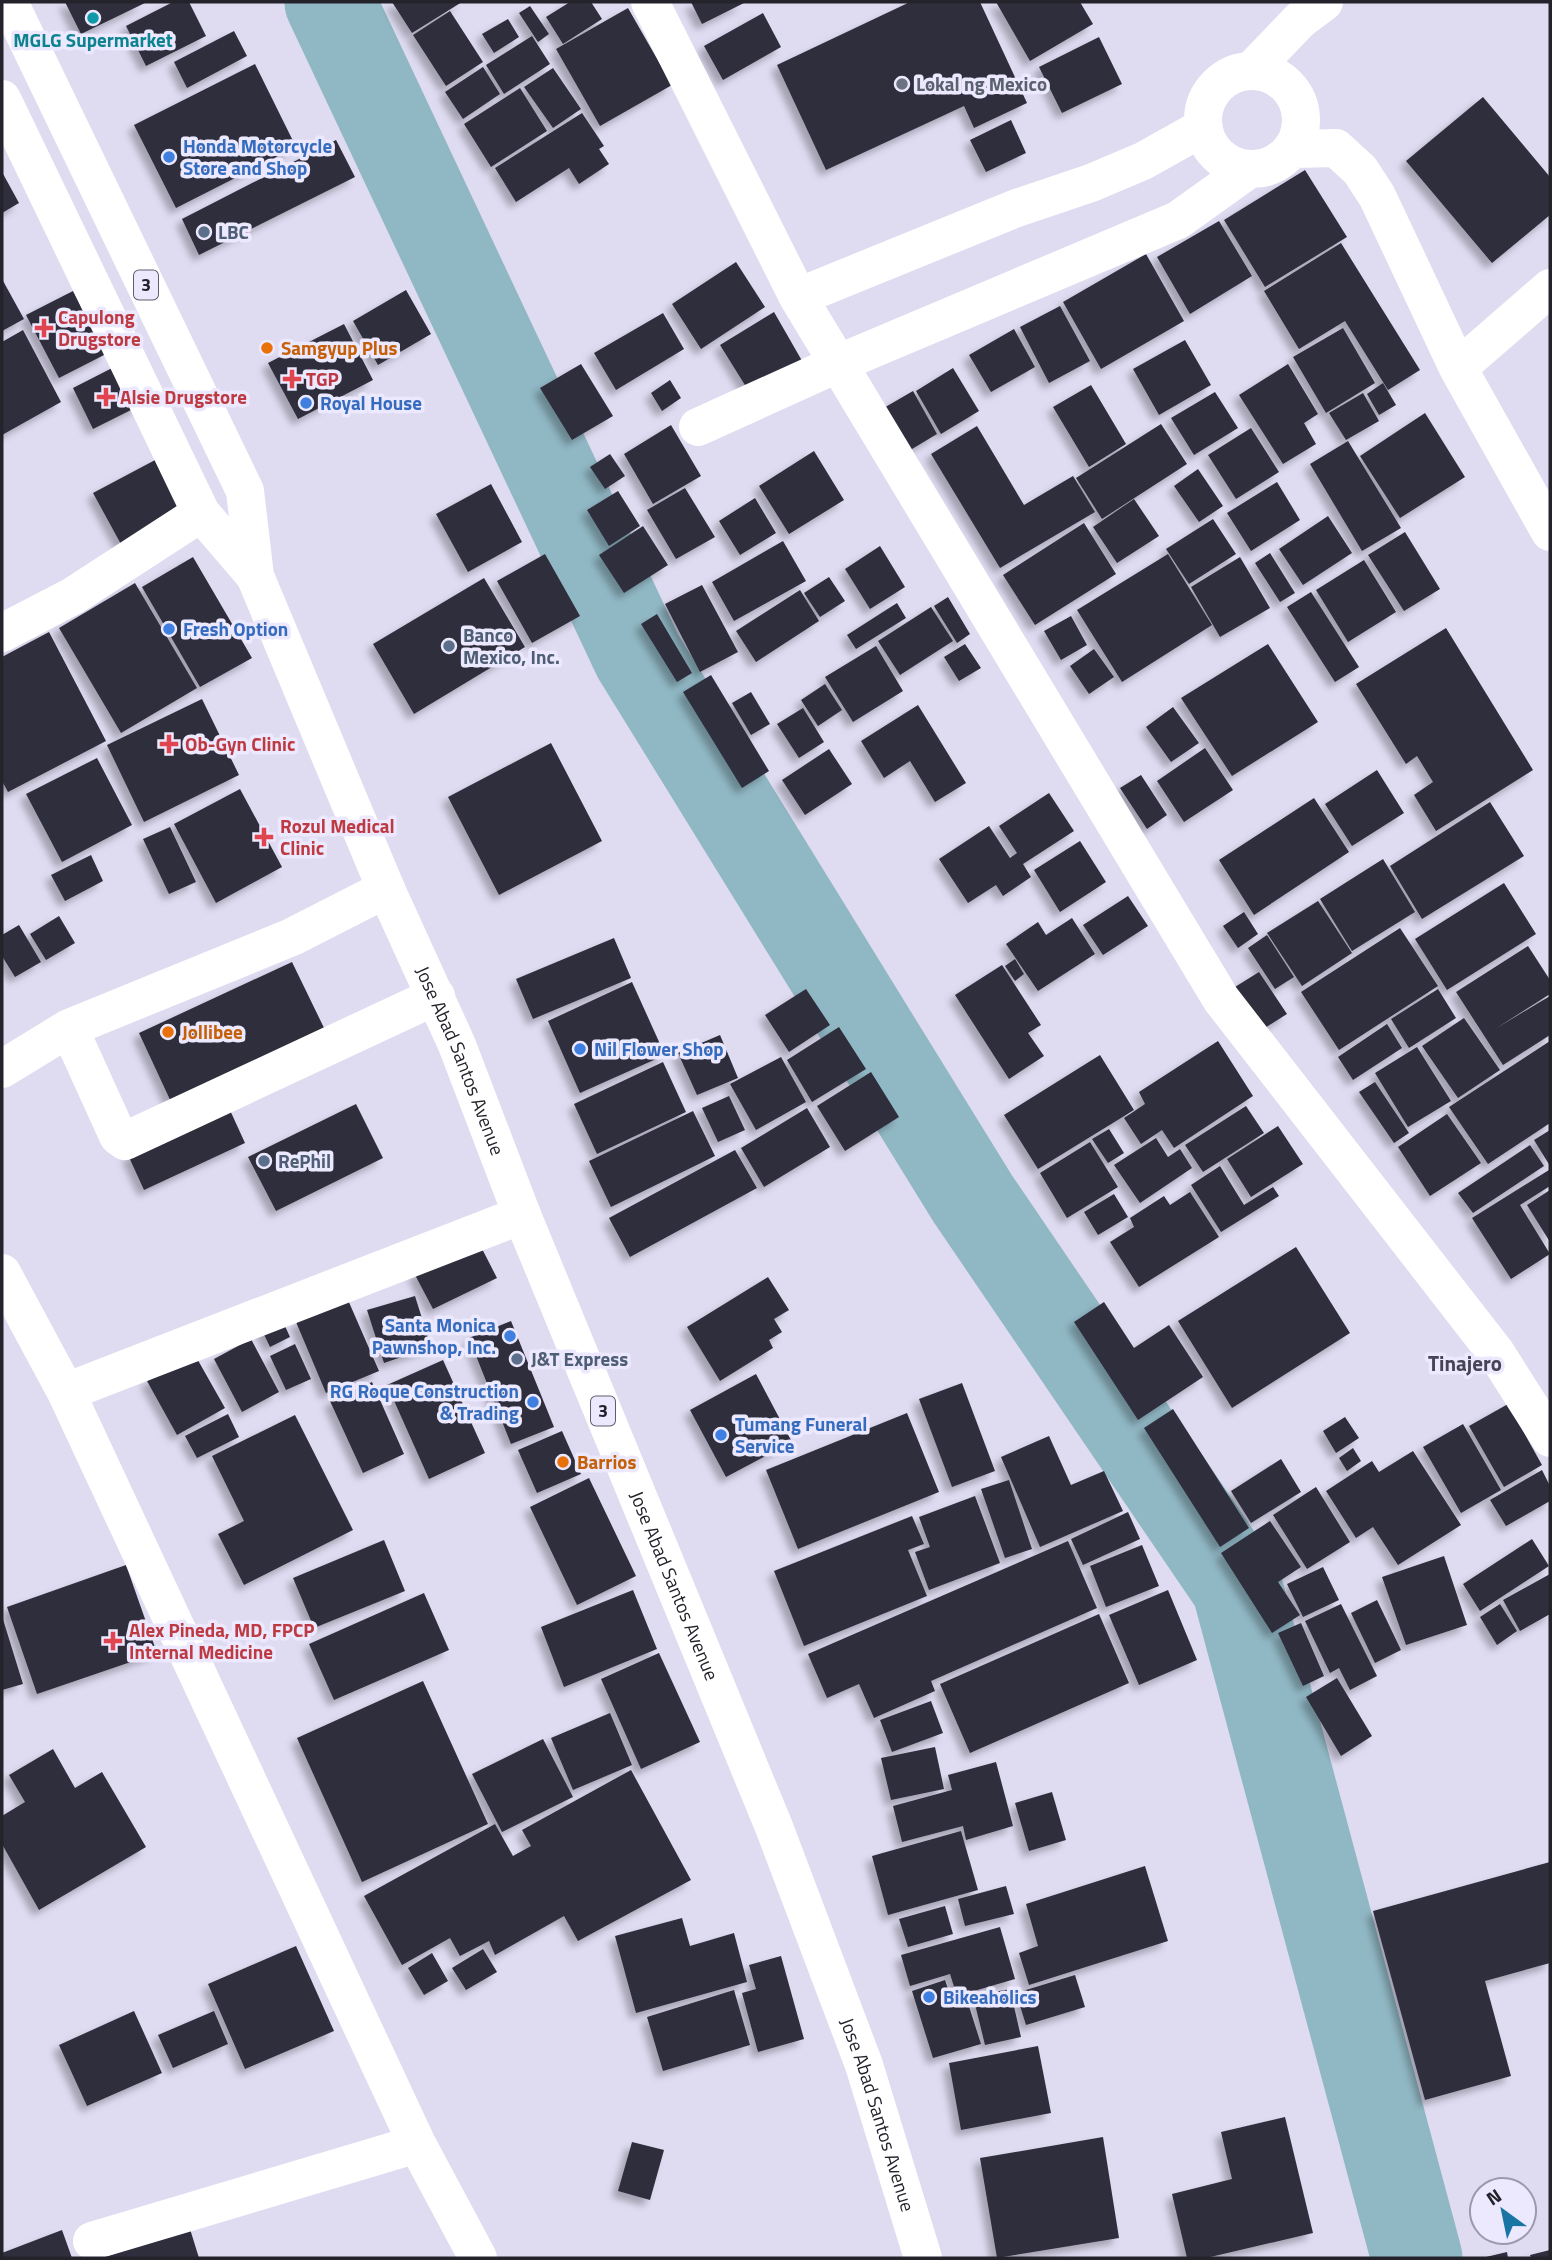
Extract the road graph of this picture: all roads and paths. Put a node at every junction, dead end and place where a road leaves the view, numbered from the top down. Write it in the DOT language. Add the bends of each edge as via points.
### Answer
graph roads {
  1 [pos="9,2"];
  2 [pos="650,2"];
  3 [pos="1324,2"];
  4 [pos="1254,68"];
  5 [pos="6,116"];
  6 [pos="1202,128"];
  7 [pos="1293,149"];
  8 [pos="1248,170"];
  9 [pos="1550,288"];
  10 [pos="798,297"];
  11 [pos="837,364"];
  12 [pos="1458,368"];
  13 [pos="698,427"];
  14 [pos="201,513"];
  15 [pos="1550,532"];
  16 [pos="255,576"];
  17 [pos="2,633"];
  18 [pos="386,890"];
  19 [pos="436,996"];
  20 [pos="69,1028"];
  21 [pos="2,1069"];
  22 [pos="522,1215"];
  23 [pos="5,1290"];
  24 [pos="66,1392"];
  25 [pos="1550,1438"];
  26 [pos="417,2144"];
  27 [pos="92,2241"];
  28 [pos="478,2258"];
  29 [pos="923,2258"];
  1 -- 16 [label="main road, Jose Abad Santos Avenue / 3" via="245,491"];
  2 -- 10 [label="main road"];
  3 -- 4 [label="main road"];
  4 -- 6 [label="main road" via="1215,87 1204,106"];
  4 -- 7 [label="main road" via="1280,79 1297,99 1302,124"];
  5 -- 14 [label="main road, Jose Abad Santos Avenue / 3"];
  6 -- 8 [label="main road" via="1211,149 1227,164"];
  6 -- 10 [label="main road" via="1143,161"];
  7 -- 8 [label="main road" via="1273,166"];
  7 -- 12 [label="main road" via="1336,148 1360,170 1377,196"];
  8 -- 11 [label="main road" via="1178,220"];
  9 -- 12 [label="main road"];
  10 -- 11 [label="main road"];
  11 -- 13 [label="main road"];
  11 -- 25 [label="main road" via="1221,999 1496,1353"];
  12 -- 15 [label="main road"];
  14 -- 16 [label="main road, Jose Abad Santos Avenue / 3"];
  14 -- 17 [label="main road" via="74,596"];
  16 -- 18 [label="main road, Jose Abad Santos Avenue / 3"];
  18 -- 19 [label="main road, Jose Abad Santos Avenue / 3"];
  18 -- 20 [label="main road" via="292,937"];
  19 -- 20 [label="main road" via="125,1141 118,1136"];
  19 -- 22 [label="main road, Jose Abad Santos Avenue / 3"];
  20 -- 21 [label="main road"];
  22 -- 24 [label="main road"];
  22 -- 29 [label="main road, Jose Abad Santos Avenue / 3" via="774,1827 864,2065"];
  23 -- 24 [label="main road"];
  24 -- 26 [label="main road"];
  26 -- 27 [label="main road"];
  26 -- 28 [label="main road"];
}
